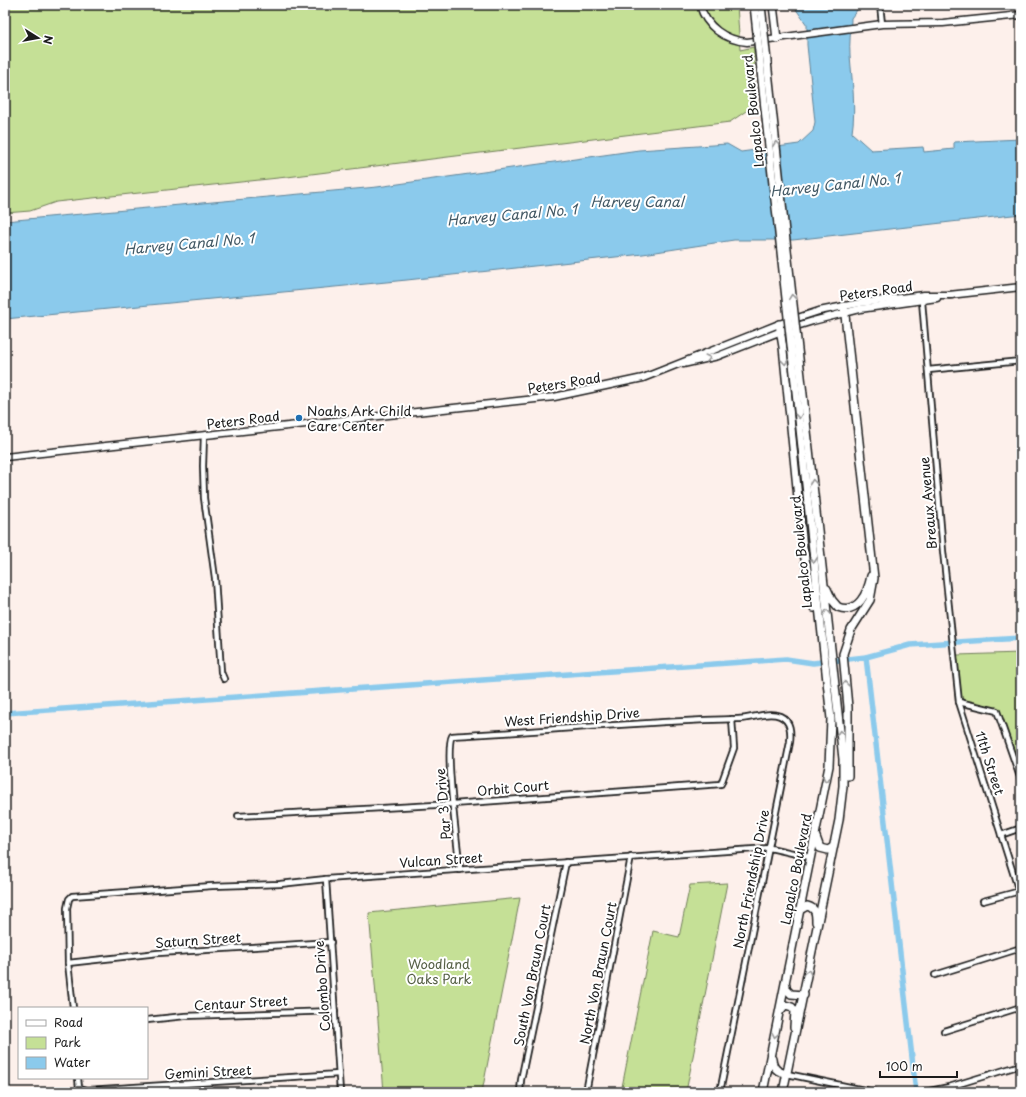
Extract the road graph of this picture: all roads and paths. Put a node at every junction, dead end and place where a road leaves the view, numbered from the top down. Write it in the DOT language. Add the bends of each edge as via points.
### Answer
graph roads {
  1 [pos="700,5"];
  2 [pos="754,5"];
  3 [pos="761,5"];
  4 [pos="773,5"];
  5 [pos="880,5"];
  6 [pos="1021,15"];
  7 [pos="882,24"];
  8 [pos="777,39"];
  9 [pos="1021,287"];
  10 [pos="952,295"];
  11 [pos="922,301"];
  12 [pos="844,310"];
  13 [pos="779,324"];
  14 [pos="781,331"];
  15 [pos="1021,361"];
  16 [pos="670,368"];
  17 [pos="928,370"];
  18 [pos="204,435"];
  19 [pos="5,457"];
  20 [pos="813,521"];
  21 [pos="872,566"];
  22 [pos="824,579"];
  23 [pos="827,651"];
  24 [pos="224,679"];
  25 [pos="959,702"];
  26 [pos="732,719"];
  27 [pos="738,719"];
  28 [pos="452,736"];
  29 [pos="1021,780"];
  30 [pos="453,804"];
  31 [pos="238,816"];
  32 [pos="839,820"];
  33 [pos="1021,828"];
  34 [pos="815,835"];
  35 [pos="1001,835"];
  36 [pos="833,847"];
  37 [pos="770,848"];
  38 [pos="631,857"];
  39 [pos="810,857"];
  40 [pos="566,862"];
  41 [pos="460,870"];
  42 [pos="326,879"];
  43 [pos="1020,891"];
  44 [pos="1021,898"];
  45 [pos="983,901"];
  46 [pos="800,910"];
  47 [pos="815,940"];
  48 [pos="330,942"];
  49 [pos="1021,948"];
  50 [pos="68,963"];
  51 [pos="935,975"];
  52 [pos="786,982"];
  53 [pos="804,995"];
  54 [pos="73,1007"];
  55 [pos="1021,1007"];
  56 [pos="335,1011"];
  57 [pos="780,1012"];
  58 [pos="148,1020"];
  59 [pos="944,1031"];
  60 [pos="772,1052"];
  61 [pos="792,1053"];
  62 [pos="1021,1065"];
  63 [pos="339,1074"];
  64 [pos="787,1074"];
  65 [pos="78,1079"];
  66 [pos="340,1092"];
  67 [pos="520,1092"];
  68 [pos="586,1092"];
  69 [pos="720,1092"];
  70 [pos="764,1092"];
  71 [pos="784,1092"];
  72 [pos="874,1092"];
  73 [pos="925,1092"];
  1 -- 8 [label="main road" via="711,25 728,38 747,42"];
  2 -- 20 [label="main road, Lapalco Boulevard, one-way, bridge"];
  20 -- 3 [label="main road, Lapalco Boulevard, one-way, bridge"];
  4 -- 8 [label="main road"];
  5 -- 7 [label="street"];
  6 -- 7 [label="main road" via="943,23"];
  7 -- 8 [label="main road"];
  9 -- 10 [label="main road, Peters Road"];
  10 -- 11 [label="main road, Peters Road"];
  10 -- 12 [label="main road, Peters Road" via="924,296"];
  11 -- 12 [label="main road, Peters Road"];
  11 -- 17 [label="street, Breaux Avenue"];
  12 -- 13 [label="main road, Peters Road"];
  12 -- 14 [label="main road, Peters Road"];
  12 -- 21 [label="main road"];
  13 -- 14 [label="main road"];
  13 -- 16 [label="main road, Peters Road"];
  16 -- 14 [label="main road, Peters Road, one-way" via="718,356"];
  14 -- 23 [label="main road, one-way" via="805,561"];
  15 -- 17 [label="street"];
  16 -- 18 [label="main road, Peters Road" via="643,378 554,397"];
  17 -- 25 [label="street, Breaux Avenue"];
  18 -- 19 [label="main road, Peters Road"];
  18 -- 24 [label="street" via="204,498 215,578 221,672"];
  20 -- 22 [label="main road, Lapalco Boulevard"];
  20 -- 23 [label="main road, Lapalco Boulevard, one-way"];
  21 -- 22 [label="main road" via="867,590 859,603 850,608 842,608 835,604"];
  32 -- 21 [label="main road, one-way" via="844,809 848,774 848,707 844,649 851,630 870,600 874,582"];
  23 -- 22 [label="main road, Lapalco Boulevard, one-way"];
  32 -- 23 [label="main road, Lapalco Boulevard, one-way" via="843,766 833,669"];
  23 -- 34 [label="main road, Lapalco Boulevard, one-way" via="830,751"];
  25 -- 29 [label="street" via="997,711"];
  25 -- 35 [label="street, 11th Street"];
  26 -- 27 [label="street, West Friendship Drive"];
  26 -- 28 [label="street, West Friendship Drive"];
  26 -- 30 [label="street, Orbit Court" via="734,748 721,784"];
  27 -- 37 [label="street, North Friendship Drive" via="766,714 780,716 788,722 791,730"];
  28 -- 30 [label="street, Par 3 Drive" via="450,740"];
  30 -- 31 [label="street, Orbit Court"];
  30 -- 41 [label="street, Par 3 Drive"];
  32 -- 36 [label="main road, Lapalco Boulevard"];
  33 -- 35 [label="street"];
  34 -- 36 [label="main road" via="820,848 828,850"];
  34 -- 39 [label="main road, Lapalco Boulevard"];
  35 -- 43 [label="street, 11th Street"];
  36 -- 47 [label="main road, Lapalco Boulevard"];
  37 -- 38 [label="street, Vulcan Street"];
  37 -- 39 [label="street, Vulcan Street"];
  37 -- 69 [label="street, North Friendship Drive"];
  38 -- 40 [label="street, Vulcan Street"];
  38 -- 68 [label="street, North Von Braun Court"];
  39 -- 46 [label="main road, Lapalco Boulevard"];
  40 -- 41 [label="street, Vulcan Street"];
  40 -- 67 [label="street, South Von Braun Court"];
  41 -- 42 [label="street, Vulcan Street"];
  42 -- 48 [label="street, Colombo Drive"];
  42 -- 50 [label="street, Vulcan Street" via="72,896 67,908"];
  43 -- 44 [label="street, 11th Street"];
  43 -- 45 [label="street"];
  46 -- 47 [label="main road" via="807,906 814,911"];
  46 -- 52 [label="main road, Lapalco Boulevard"];
  53 -- 47 [label="main road, Lapalco Boulevard, one-way"];
  48 -- 50 [label="street, Saturn Street"];
  48 -- 56 [label="street, Colombo Drive"];
  49 -- 51 [label="street"];
  50 -- 54 [label="street"];
  52 -- 53 [label="main road" via="786,989 791,994"];
  52 -- 57 [label="main road, Lapalco Boulevard"];
  53 -- 61 [label="main road, Lapalco Boulevard"];
  55 -- 59 [label="street"];
  56 -- 58 [label="street, Centaur Street"];
  56 -- 63 [label="street, Colombo Drive"];
  57 -- 60 [label="main road, Lapalco Boulevard, one-way"];
  57 -- 61 [label="main road" via="787,1005 795,1011"];
  60 -- 64 [label="main road" via="775,1068 778,1072"];
  60 -- 70 [label="main road, Lapalco Boulevard"];
  61 -- 64 [label="main road, Lapalco Boulevard"];
  62 -- 73 [label="street"];
  63 -- 65 [label="street, Gemini Street" via="87,1090 79,1088"];
  63 -- 66 [label="street, Colombo Drive"];
  64 -- 71 [label="main road, Lapalco Boulevard"];
  64 -- 72 [label="street"];
}
